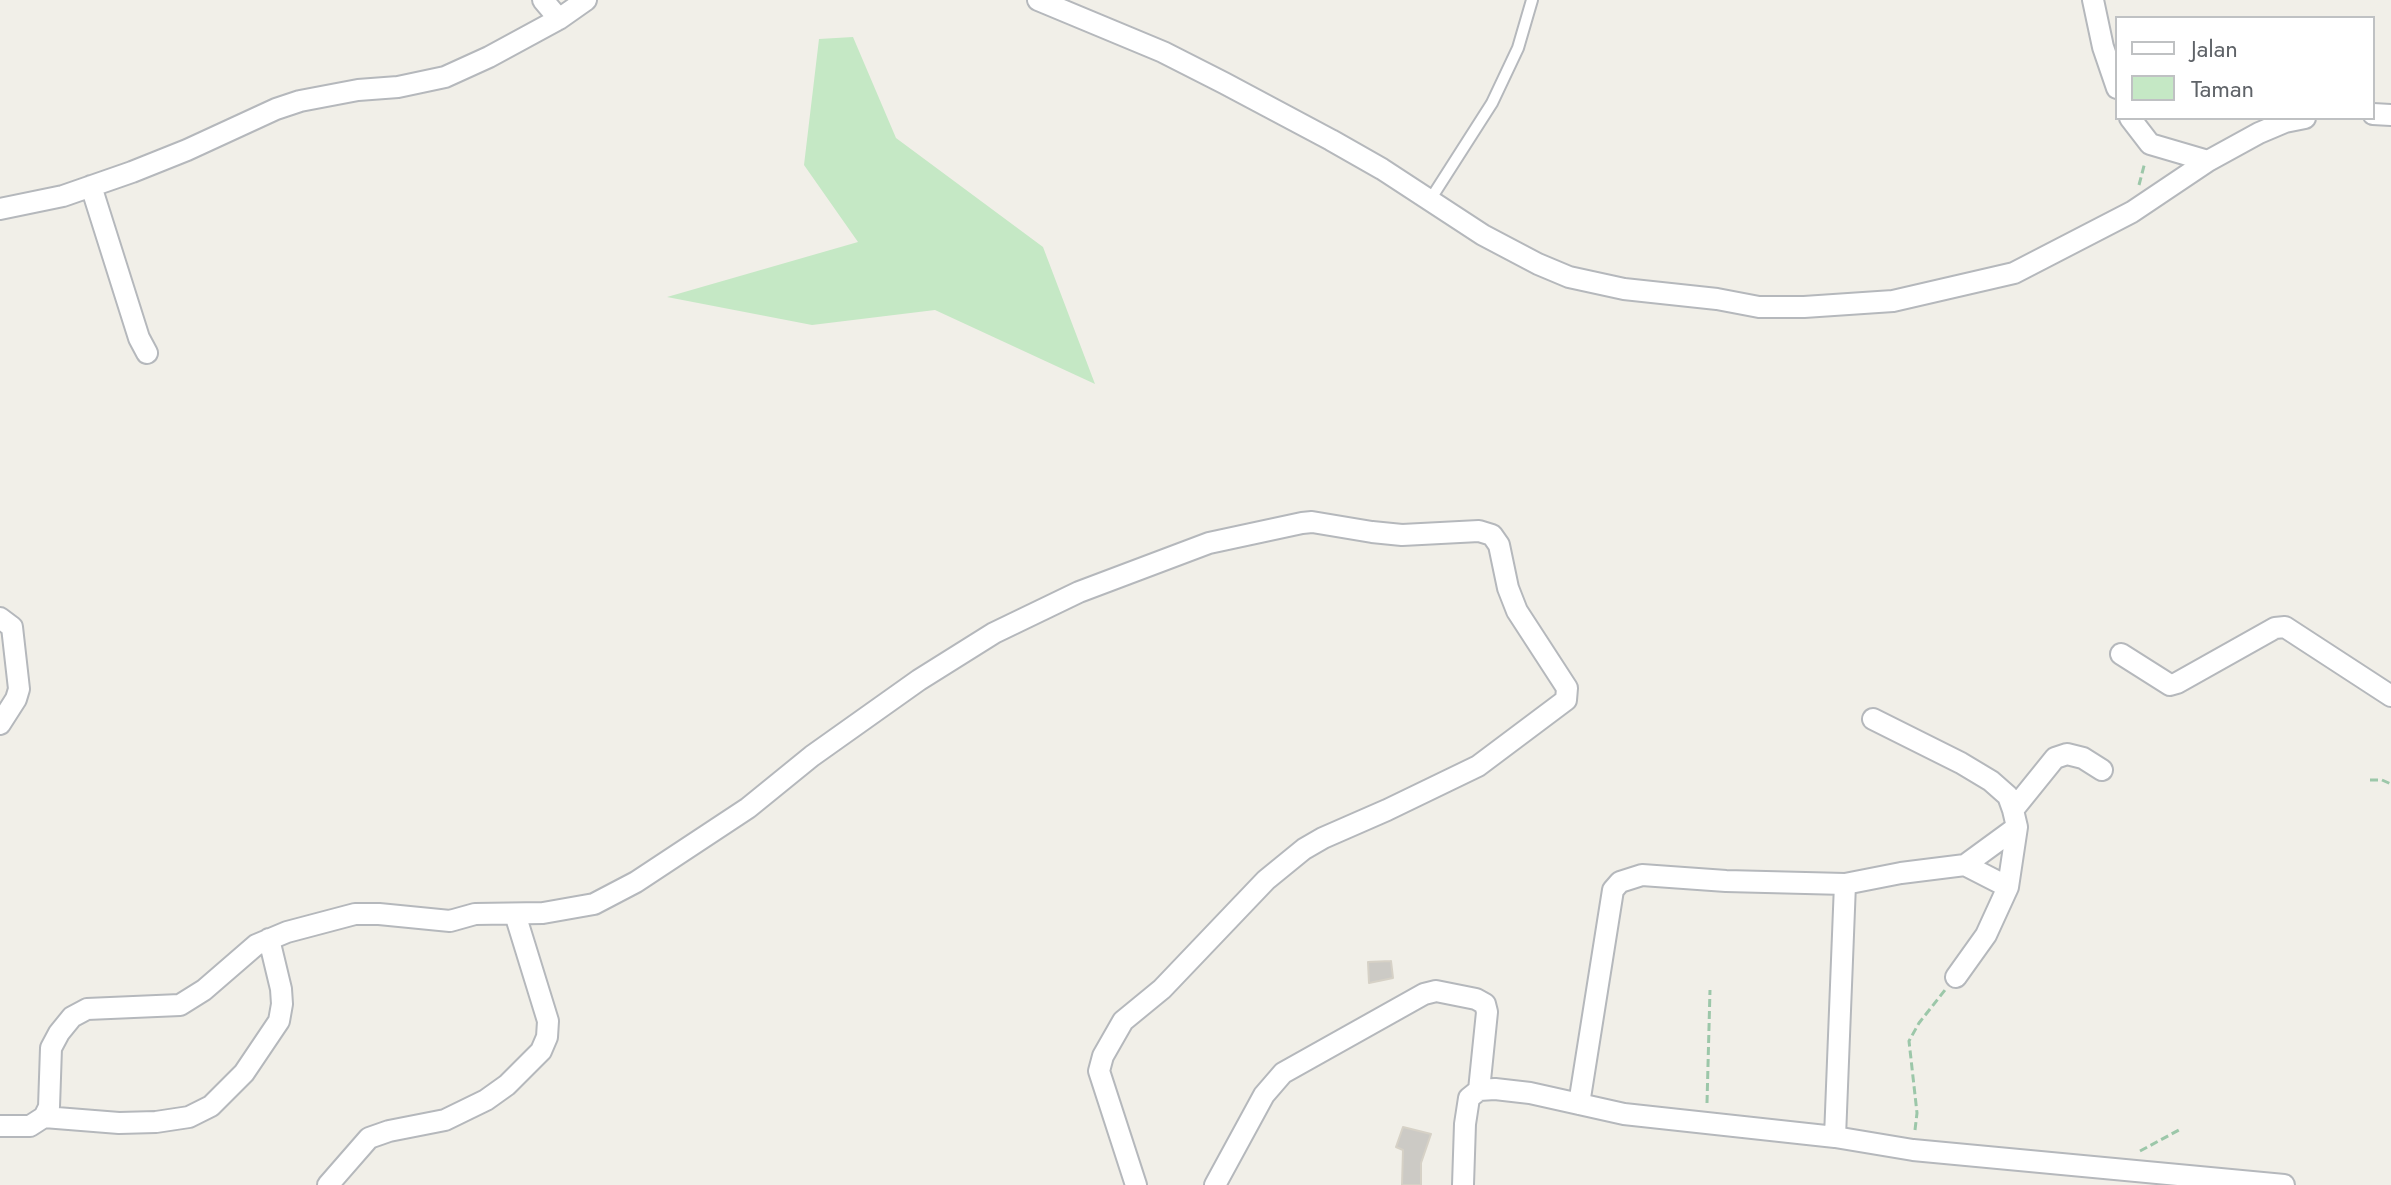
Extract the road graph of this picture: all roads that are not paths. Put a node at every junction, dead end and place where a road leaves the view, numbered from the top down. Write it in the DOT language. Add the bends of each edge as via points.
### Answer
graph roads {
  1 [pos="543,0"];
  2 [pos="586,0"];
  3 [pos="1038,0"];
  4 [pos="1532,0"];
  5 [pos="2093,0"];
  6 [pos="559,19"];
  7 [pos="2115,82"];
  8 [pos="2132,120"];
  9 [pos="2295,120"];
  10 [pos="2208,161"];
  11 [pos="91,186"];
  12 [pos="1430,200"];
  13 [pos="0,209"];
  14 [pos="147,353"];
  15 [pos="0,618"];
  16 [pos="2121,654"];
  17 [pos="2391,696"];
  18 [pos="1873,719"];
  19 [pos="0,724"];
  20 [pos="2102,770"];
  21 [pos="2015,819"];
  22 [pos="1965,865"];
  23 [pos="1845,884"];
  24 [pos="2008,887"];
  25 [pos="515,914"];
  26 [pos="269,939"];
  27 [pos="1956,977"];
  28 [pos="1479,1090"];
  29 [pos="1579,1104"];
  30 [pos="44,1117"];
  31 [pos="0,1126"];
  32 [pos="1835,1137"];
  33 [pos="328,1185"];
  34 [pos="1136,1185"];
  35 [pos="1215,1185"];
  36 [pos="1463,1185"];
  37 [pos="2284,1185"];
  1 -- 6 [label="street"];
  2 -- 6 [label="street"];
  3 -- 12 [label="street" via="1175,58 1331,140"];
  4 -- 12 [label="lane" via="1518,48 1492,103"];
  5 -- 7 [label="street"];
  6 -- 11 [label="street" via="445,77 300,101"];
  8 -- 10 [label="street" via="2150,144"];
  9 -- 10 [label="street"];
  10 -- 12 [label="street" via="2132,212 2014,273 1893,301 1804,307 1759,307 1569,277 1483,235"];
  11 -- 13 [label="street"];
  11 -- 14 [label="street"];
  15 -- 19 [label="street" via="12,627 19,678 16,699"];
  16 -- 17 [label="street" via="2170,685 2285,627"];
  18 -- 21 [label="street" via="1991,781 2008,796"];
  20 -- 21 [label="street" via="2083,758 2055,758"];
  21 -- 22 [label="street"];
  21 -- 24 [label="street"];
  22 -- 23 [label="street"];
  22 -- 24 [label="street"];
  23 -- 29 [label="street" via="1642,875 1620,882 1613,890"];
  23 -- 32 [label="street"];
  24 -- 27 [label="street" via="1986,935"];
  25 -- 26 [label="street" via="475,914 450,921 355,914"];
  25 -- 33 [label="street" via="548,1021 541,1051 486,1100 445,1120 369,1138"];
  25 -- 34 [label="street" via="594,904 636,882 748,808 919,680 994,633 1163,559 1209,543 1312,522 1402,535 1492,535 1517,611 1567,688 1566,700 1478,766 1304,849 1123,1021 1099,1071"];
  26 -- 30 [label="street" via="180,1005 87,1009 72,1017 51,1048"];
  26 -- 30 [label="street" via="281,989 279,1021 244,1073 211,1106 189,1117 156,1122"];
  28 -- 29 [label="street" via="1530,1093"];
  28 -- 35 [label="street" via="1485,1004 1436,991 1424,994 1283,1073 1264,1095"];
  28 -- 36 [label="street" via="1466,1107"];
  29 -- 32 [label="street" via="1624,1114"];
  30 -- 31 [label="street" via="30,1126"];
  32 -- 37 [label="street" via="1913,1150"];
}
